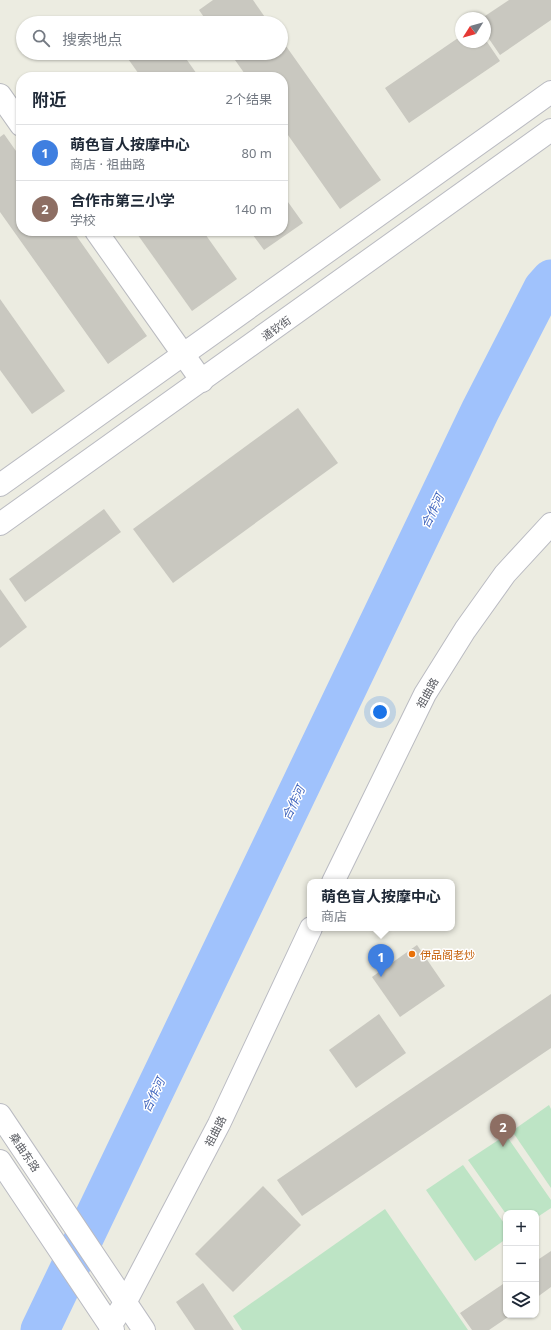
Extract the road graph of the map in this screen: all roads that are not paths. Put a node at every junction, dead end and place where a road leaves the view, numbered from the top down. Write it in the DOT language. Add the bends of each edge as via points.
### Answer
graph roads {
  1 [pos="551,92"];
  2 [pos="0,96"];
  3 [pos="16,118"];
  4 [pos="551,130"];
  5 [pos="100,236"];
  6 [pos="184,354"];
  7 [pos="202,381"];
  8 [pos="0,485"];
  9 [pos="0,524"];
  10 [pos="551,524"];
  11 [pos="334,879"];
  12 [pos="311,931"];
  13 [pos="0,1116"];
  14 [pos="0,1161"];
  15 [pos="125,1303"];
  16 [pos="111,1329"];
  17 [pos="144,1330"];
  1 -- 6 [label="main road"];
  2 -- 3 [label="main road"];
  4 -- 7 [label="main road, 通钦街"];
  5 -- 6 [label="main road"];
  6 -- 7 [label="main road"];
  6 -- 8 [label="main road"];
  7 -- 9 [label="main road, 通钦街"];
  10 -- 11 [label="main road, 祖曲路" via="505,574 465,630 425,694"];
  12 -- 15 [label="main road, 祖曲路" via="219,1124"];
  13 -- 15 [label="main road, 桑曲东路"];
  14 -- 16 [label="main road"];
  15 -- 16 [label="main road, 祖曲路"];
  15 -- 17 [label="main road"];
}
